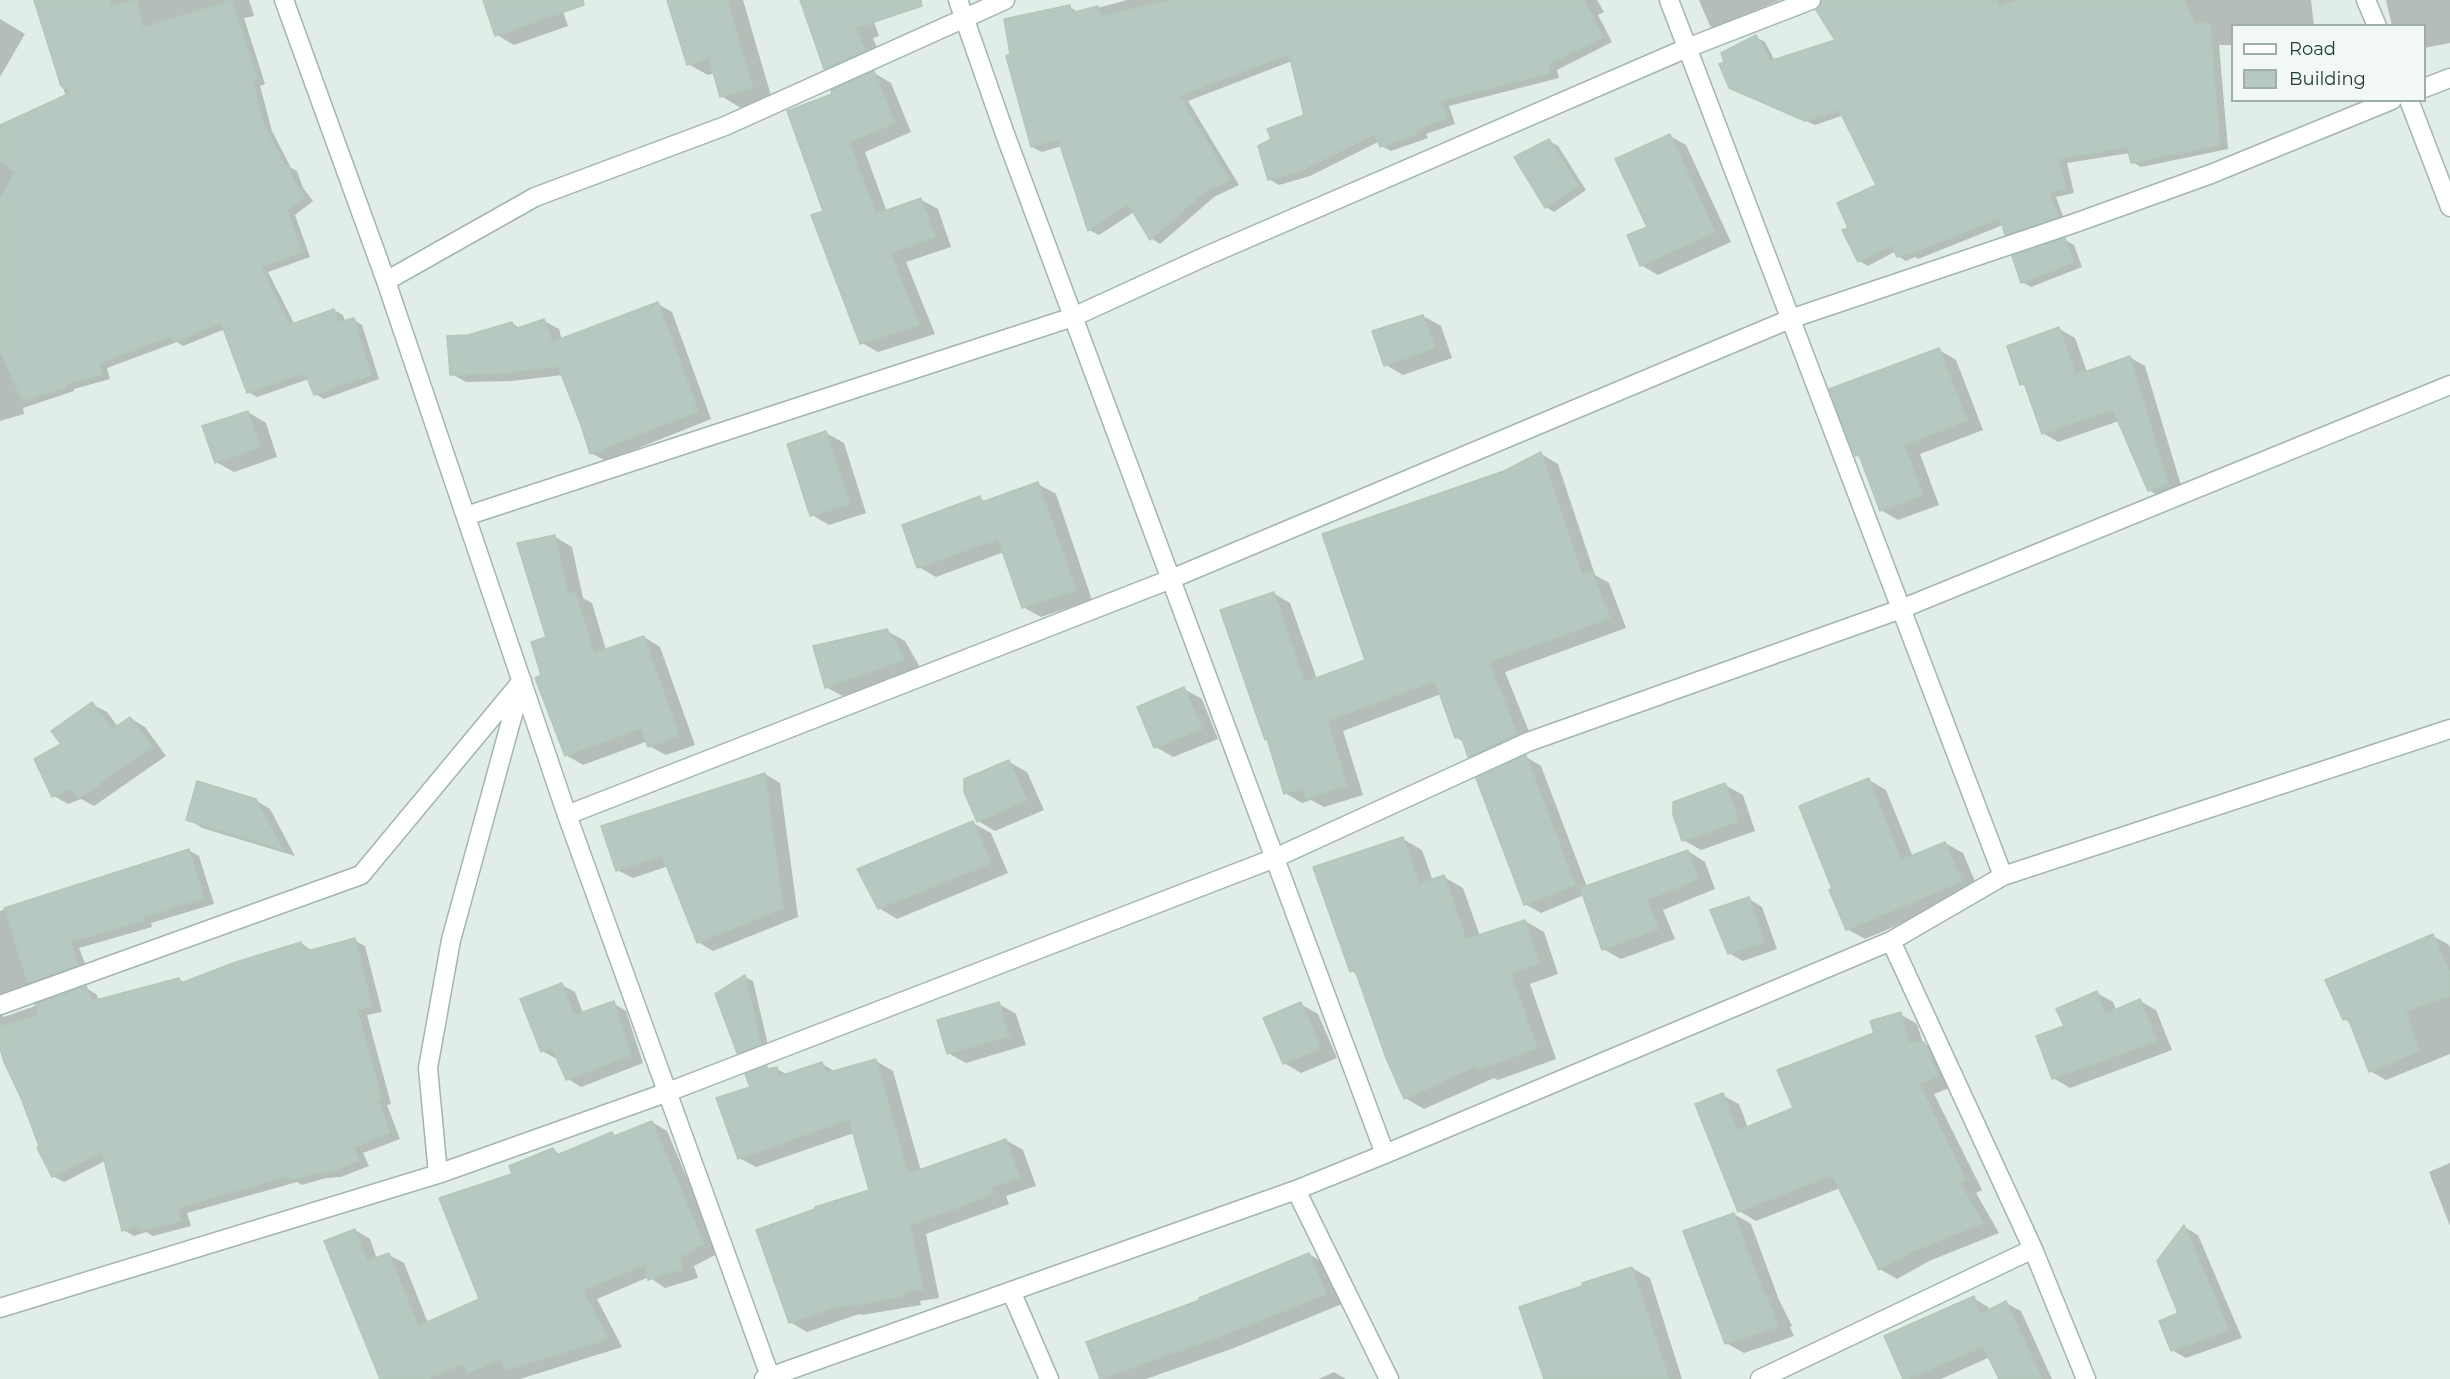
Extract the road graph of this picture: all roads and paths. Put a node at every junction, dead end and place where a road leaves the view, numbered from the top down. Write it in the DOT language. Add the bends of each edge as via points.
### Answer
graph roads {
  1 [pos="284,0"];
  2 [pos="958,0"];
  3 [pos="1005,0"];
  4 [pos="1669,0"];
  5 [pos="1811,0"];
  6 [pos="2366,0"];
  7 [pos="964,18"];
  8 [pos="2376,24"];
  9 [pos="1687,48"];
  10 [pos="2450,78"];
  11 [pos="2426,87"];
  12 [pos="2387,102"];
  13 [pos="2410,102"];
  14 [pos="2450,207"];
  15 [pos="386,281"];
  16 [pos="1073,317"];
  17 [pos="1790,319"];
  18 [pos="2450,385"];
  19 [pos="466,516"];
  20 [pos="1171,579"];
  21 [pos="1901,609"];
  22 [pos="522,681"];
  23 [pos="2450,729"];
  24 [pos="567,814"];
  25 [pos="1275,858"];
  26 [pos="2003,876"];
  27 [pos="1891,941"];
  28 [pos="0,1005"];
  29 [pos="668,1092"];
  30 [pos="1385,1154"];
  31 [pos="438,1174"];
  32 [pos="1296,1190"];
  33 [pos="2032,1249"];
  34 [pos="1011,1291"];
  35 [pos="0,1308"];
  36 [pos="769,1378"];
  37 [pos="1049,1379"];
  38 [pos="1389,1379"];
  39 [pos="1760,1379"];
  40 [pos="2085,1379"];
  1 -- 15 [label="street"];
  2 -- 7 [label="street"];
  3 -- 7 [label="street"];
  4 -- 9 [label="street"];
  5 -- 9 [label="street"];
  6 -- 8 [label="street"];
  7 -- 15 [label="street" via="725,126 535,197"];
  7 -- 16 [label="street"];
  9 -- 16 [label="street" via="1204,256"];
  9 -- 17 [label="street"];
  10 -- 11 [label="street"];
  12 -- 17 [label="street" via="2211,174"];
  13 -- 14 [label="street"];
  15 -- 19 [label="street"];
  16 -- 19 [label="street"];
  16 -- 20 [label="street"];
  17 -- 20 [label="street"];
  17 -- 21 [label="street"];
  18 -- 21 [label="street"];
  19 -- 22 [label="street"];
  20 -- 24 [label="street"];
  20 -- 25 [label="street"];
  21 -- 25 [label="street" via="1528,742"];
  21 -- 26 [label="street"];
  22 -- 24 [label="street"];
  22 -- 28 [label="street" via="361,875"];
  22 -- 31 [label="street" via="451,940 428,1068"];
  23 -- 26 [label="street"];
  24 -- 29 [label="street"];
  25 -- 29 [label="street"];
  25 -- 30 [label="street"];
  26 -- 27 [label="street"];
  27 -- 30 [label="street"];
  27 -- 33 [label="street"];
  29 -- 31 [label="street"];
  29 -- 36 [label="street"];
  30 -- 32 [label="street"];
  31 -- 35 [label="street"];
  32 -- 34 [label="street"];
  32 -- 38 [label="street"];
  33 -- 39 [label="street"];
  33 -- 40 [label="street"];
  34 -- 36 [label="street"];
  34 -- 37 [label="street"];
}
